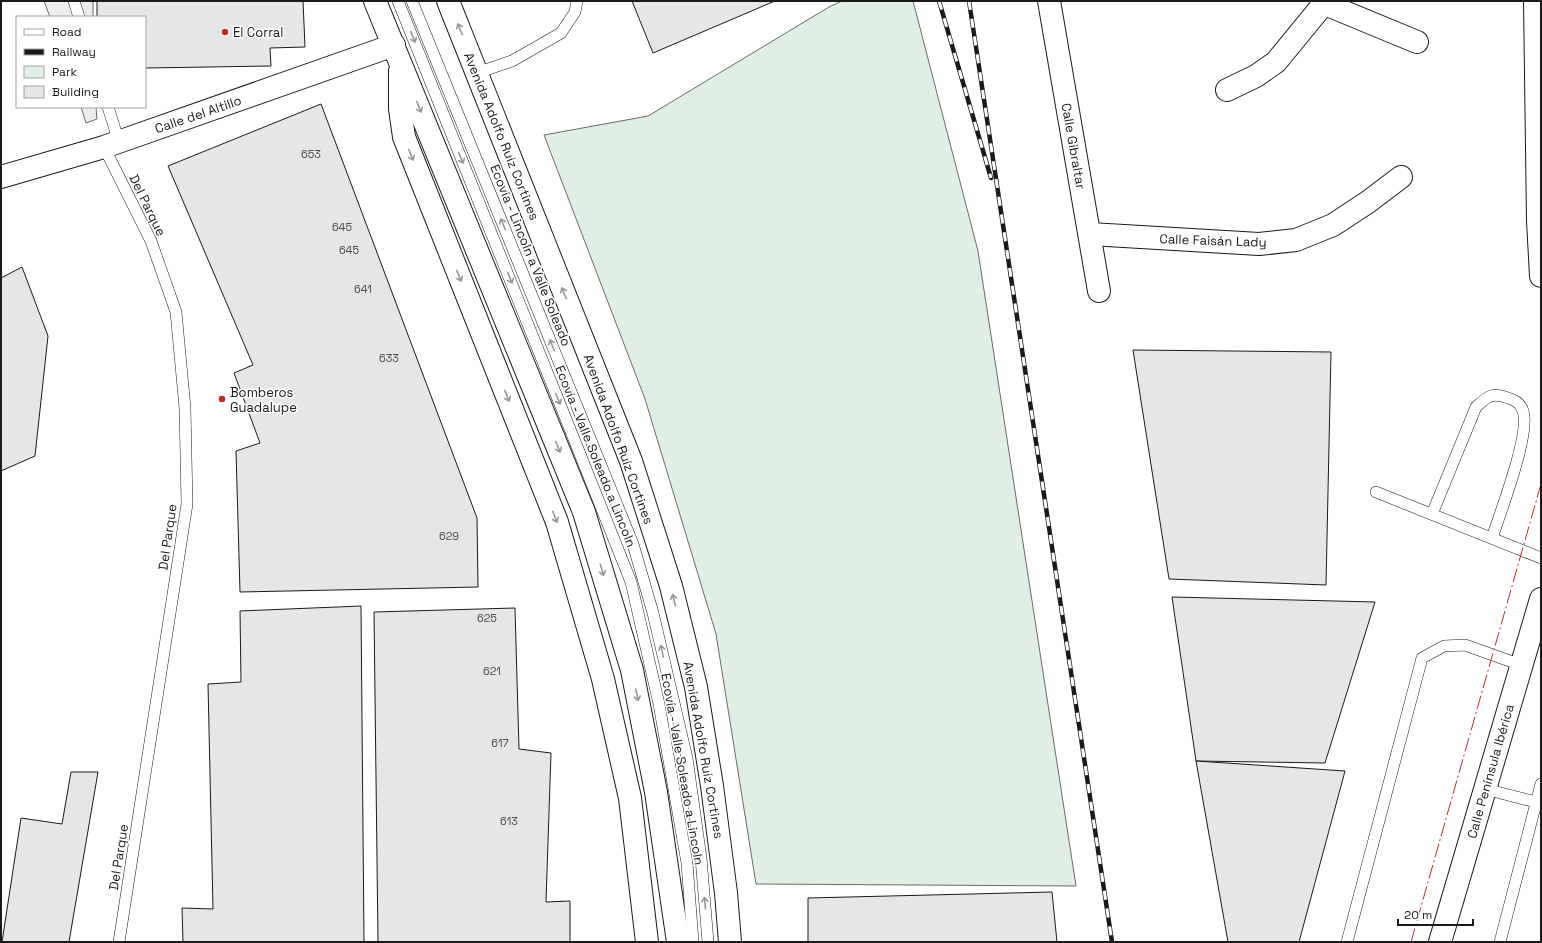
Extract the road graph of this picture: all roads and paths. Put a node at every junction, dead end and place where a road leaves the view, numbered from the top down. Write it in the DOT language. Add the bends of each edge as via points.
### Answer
graph roads {
  1 [pos="74,1"];
  2 [pos="375,1"];
  3 [pos="398,1"];
  4 [pos="412,1"];
  5 [pos="448,1"];
  6 [pos="577,1"];
  7 [pos="1049,1"];
  8 [pos="1535,1"];
  9 [pos="1325,2"];
  10 [pos="79,16"];
  11 [pos="1417,42"];
  12 [pos="397,53"];
  13 [pos="477,73"];
  14 [pos="1227,90"];
  15 [pos="108,108"];
  16 [pos="111,144"];
  17 [pos="1,177"];
  18 [pos="1401,177"];
  19 [pos="1090,234"];
  20 [pos="1541,276"];
  21 [pos="1099,291"];
  22 [pos="1376,492"];
  23 [pos="1432,514"];
  24 [pos="1492,538"];
  25 [pos="1541,558"];
  26 [pos="1541,600"];
  27 [pos="1521,665"];
  28 [pos="1541,784"];
  29 [pos="1485,789"];
  30 [pos="1536,802"];
  31 [pos="119,942"];
  32 [pos="647,942"];
  33 [pos="678,942"];
  34 [pos="693,942"];
  35 [pos="708,942"];
  36 [pos="730,942"];
  37 [pos="1347,942"];
  38 [pos="1440,942"];
  39 [pos="1500,942"];
  1 -- 10 [label="lane"];
  2 -- 12 [label="main road"];
  3 -- 34 [label="lane, Ecovía - Valle Soleado a Lincoln, one-way" via="631,582 659,704 687,862"];
  35 -- 4 [label="lane, Ecovía - Lincoln a Valle Soleado, one-way" via="701,858 687,758 653,613 633,544"];
  13 -- 5 [label="main road, Avenida Adolfo Ruíz Cortines, one-way"];
  6 -- 13 [label="lane" via="575,12 561,33 512,61"];
  7 -- 19 [label="main road, Calle Gibraltar"];
  8 -- 20 [label="main road"];
  9 -- 11 [label="main road"];
  9 -- 14 [label="main road" via="1276,62 1256,76"];
  12 -- 16 [label="main road, Calle del Altillo"];
  12 -- 32 [label="main road, one-way" via="404,137 557,522 603,679 630,798"];
  12 -- 33 [label="main road, one-way" via="584,512 632,670 656,792"];
  36 -- 13 [label="main road, Avenida Adolfo Ruíz Cortines, one-way" via="726,893 696,687 671,586 630,461"];
  15 -- 16 [label="lane, Del Parque"];
  16 -- 17 [label="main road, Calle del Altillo"];
  16 -- 31 [label="lane, Del Parque" via="151,241 176,312 186,422 187,504"];
  18 -- 19 [label="main road, Calle Faisán Lady" via="1333,225 1296,240 1259,244"];
  19 -- 21 [label="main road, Calle Gibraltar"];
  22 -- 23 [label="lane"];
  23 -- 24 [label="lane"];
  23 -- 24 [label="lane" via="1476,407 1487,396 1501,395 1516,400 1524,411 1524,429"];
  24 -- 25 [label="lane"];
  26 -- 27 [label="main road, Calle Península Ibérica"];
  27 -- 29 [label="main road, Calle Península Ibérica"];
  27 -- 37 [label="lane" via="1465,646 1444,646 1422,658"];
  28 -- 30 [label="lane"];
  29 -- 30 [label="lane"];
  29 -- 38 [label="main road, Calle Península Ibérica"];
  30 -- 39 [label="lane"];
}
